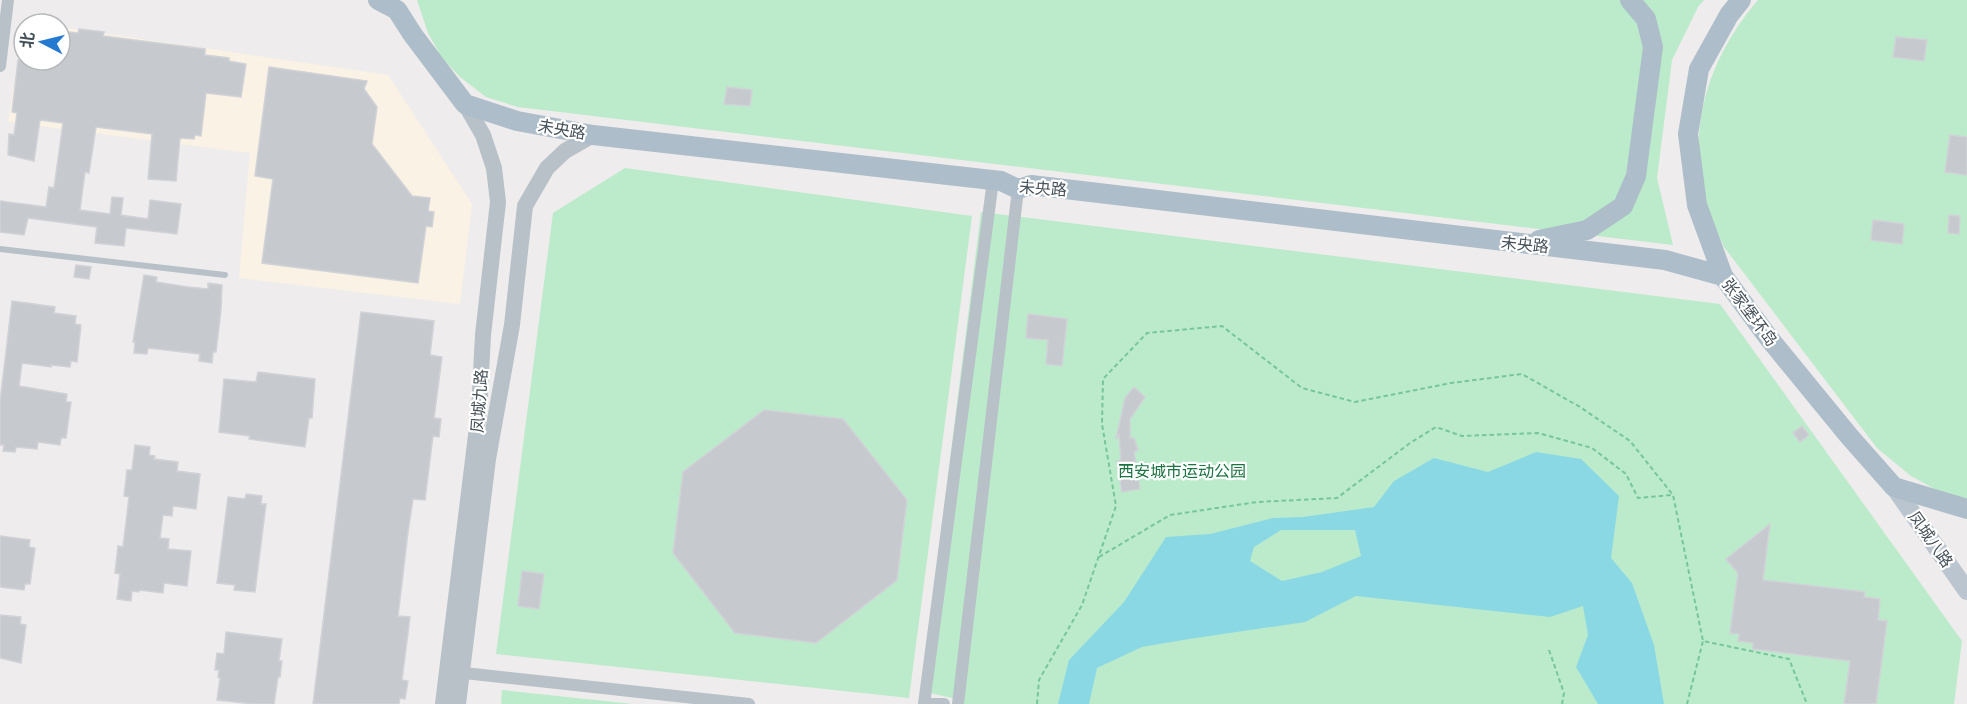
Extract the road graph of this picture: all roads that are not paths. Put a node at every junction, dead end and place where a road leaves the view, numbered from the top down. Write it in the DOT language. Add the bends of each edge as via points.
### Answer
graph roads {
  1 [pos="8,0"];
  2 [pos="378,0"];
  3 [pos="405,0"];
  4 [pos="1630,0"];
  5 [pos="1741,0"];
  6 [pos="413,35"];
  7 [pos="0,66"];
  8 [pos="465,104"];
  9 [pos="593,135"];
  10 [pos="993,180"];
  11 [pos="1018,189"];
  12 [pos="1522,244"];
  13 [pos="0,249"];
  14 [pos="225,274"];
  15 [pos="1723,276"];
  16 [pos="1894,487"];
  17 [pos="1967,509"];
  18 [pos="1967,591"];
  19 [pos="454,672"];
  20 [pos="443,704"];
  21 [pos="458,704"];
  22 [pos="749,704"];
  23 [pos="924,704"];
  24 [pos="932,704"];
  25 [pos="944,704"];
  26 [pos="958,704"];
  1 -- 7 [label="street"];
  2 -- 6 [label="main road" via="397,10"];
  3 -- 6 [label="main road"];
  4 -- 12 [label="main road" via="1646,20 1653,47 1636,176 1623,206 1587,230"];
  5 -- 15 [label="main road, 张家堡环岛" via="1699,69 1688,134 1697,205"];
  6 -- 8 [label="main road"];
  8 -- 9 [label="main road, 未央路" via="517,121"];
  8 -- 19 [label="street, 凤城九路" via="483,135 494,168 498,202"];
  9 -- 10 [label="main road, 未央路"];
  9 -- 19 [label="street, 凤城九路" via="565,151 548,168 525,206 512,325"];
  10 -- 11 [label="main road, 未央路"];
  10 -- 23 [label="street"];
  11 -- 12 [label="main road, 未央路" via="1031,185"];
  11 -- 26 [label="street"];
  12 -- 15 [label="main road, 未央路" via="1665,260"];
  13 -- 14 [label="lane"];
  15 -- 16 [label="main road, 张家堡环岛" via="1783,355"];
  16 -- 17 [label="main road"];
  16 -- 18 [label="main road, 凤城八路"];
  19 -- 20 [label="street, 凤城九路"];
  19 -- 21 [label="street, 凤城九路"];
  19 -- 22 [label="street"];
  24 -- 25 [label="street"];
}
